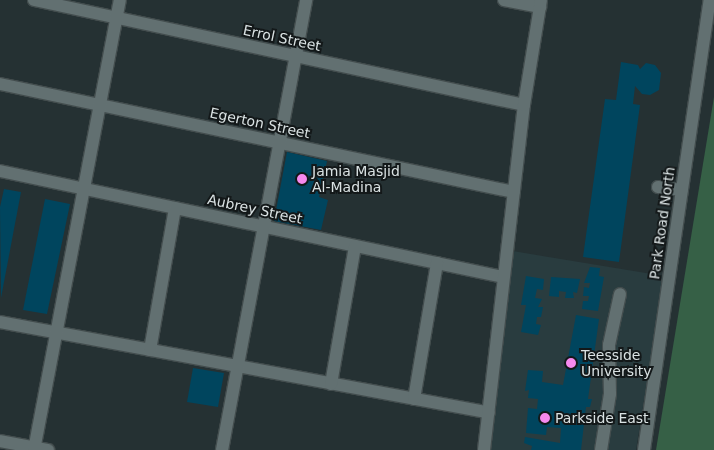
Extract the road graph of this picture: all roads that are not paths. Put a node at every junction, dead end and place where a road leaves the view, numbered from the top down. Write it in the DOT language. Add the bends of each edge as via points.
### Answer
graph roads {
  1 [pos="34,0"];
  2 [pos="120,0"];
  3 [pos="306,0"];
  4 [pos="504,0"];
  5 [pos="710,0"];
  6 [pos="541,4"];
  7 [pos="117,17"];
  8 [pos="296,56"];
  9 [pos="0,84"];
  10 [pos="100,105"];
  11 [pos="524,105"];
  12 [pos="280,143"];
  13 [pos="0,171"];
  14 [pos="658,187"];
  15 [pos="84,189"];
  16 [pos="682,190"];
  17 [pos="514,192"];
  18 [pos="175,208"];
  19 [pos="265,227"];
  20 [pos="355,246"];
  21 [pos="437,263"];
  22 [pos="503,277"];
  23 [pos="620,294"];
  24 [pos="0,322"];
  25 [pos="58,332"];
  26 [pos="150,350"];
  27 [pos="239,366"];
  28 [pos="331,384"];
  29 [pos="414,399"];
  30 [pos="489,413"];
  31 [pos="0,441"];
  32 [pos="34,449"];
  33 [pos="48,450"];
  34 [pos="222,450"];
  35 [pos="484,450"];
  36 [pos="601,450"];
  37 [pos="644,450"];
  1 -- 7 [label="street, Errol Street"];
  2 -- 7 [label="street"];
  3 -- 8 [label="street"];
  4 -- 6 [label="street"];
  5 -- 16 [label="street, Park Road North"];
  6 -- 11 [label="street"];
  7 -- 8 [label="street, Errol Street"];
  7 -- 10 [label="street"];
  8 -- 11 [label="street, Errol Street"];
  8 -- 12 [label="street"];
  9 -- 10 [label="street, Egerton Street"];
  10 -- 12 [label="street, Egerton Street"];
  10 -- 15 [label="street"];
  11 -- 17 [label="street"];
  12 -- 17 [label="street, Egerton Street"];
  12 -- 19 [label="street"];
  13 -- 15 [label="street, Aubrey Street"];
  14 -- 16 [label="street"];
  15 -- 18 [label="street, Aubrey Street"];
  15 -- 25 [label="street"];
  16 -- 37 [label="street, Park Road North"];
  17 -- 22 [label="street"];
  18 -- 19 [label="street, Aubrey Street"];
  18 -- 26 [label="street"];
  19 -- 20 [label="street, Aubrey Street"];
  19 -- 27 [label="street"];
  20 -- 21 [label="street, Aubrey Street"];
  20 -- 28 [label="street"];
  21 -- 22 [label="street, Aubrey Street"];
  21 -- 29 [label="street"];
  22 -- 30 [label="street"];
  23 -- 36 [label="street" via="609,345 610,394"];
  24 -- 25 [label="street"];
  25 -- 26 [label="street"];
  25 -- 32 [label="street"];
  26 -- 27 [label="street"];
  27 -- 28 [label="street"];
  27 -- 34 [label="street"];
  28 -- 29 [label="street"];
  29 -- 30 [label="street"];
  30 -- 35 [label="street"];
  31 -- 32 [label="street"];
  32 -- 33 [label="street"];
}
